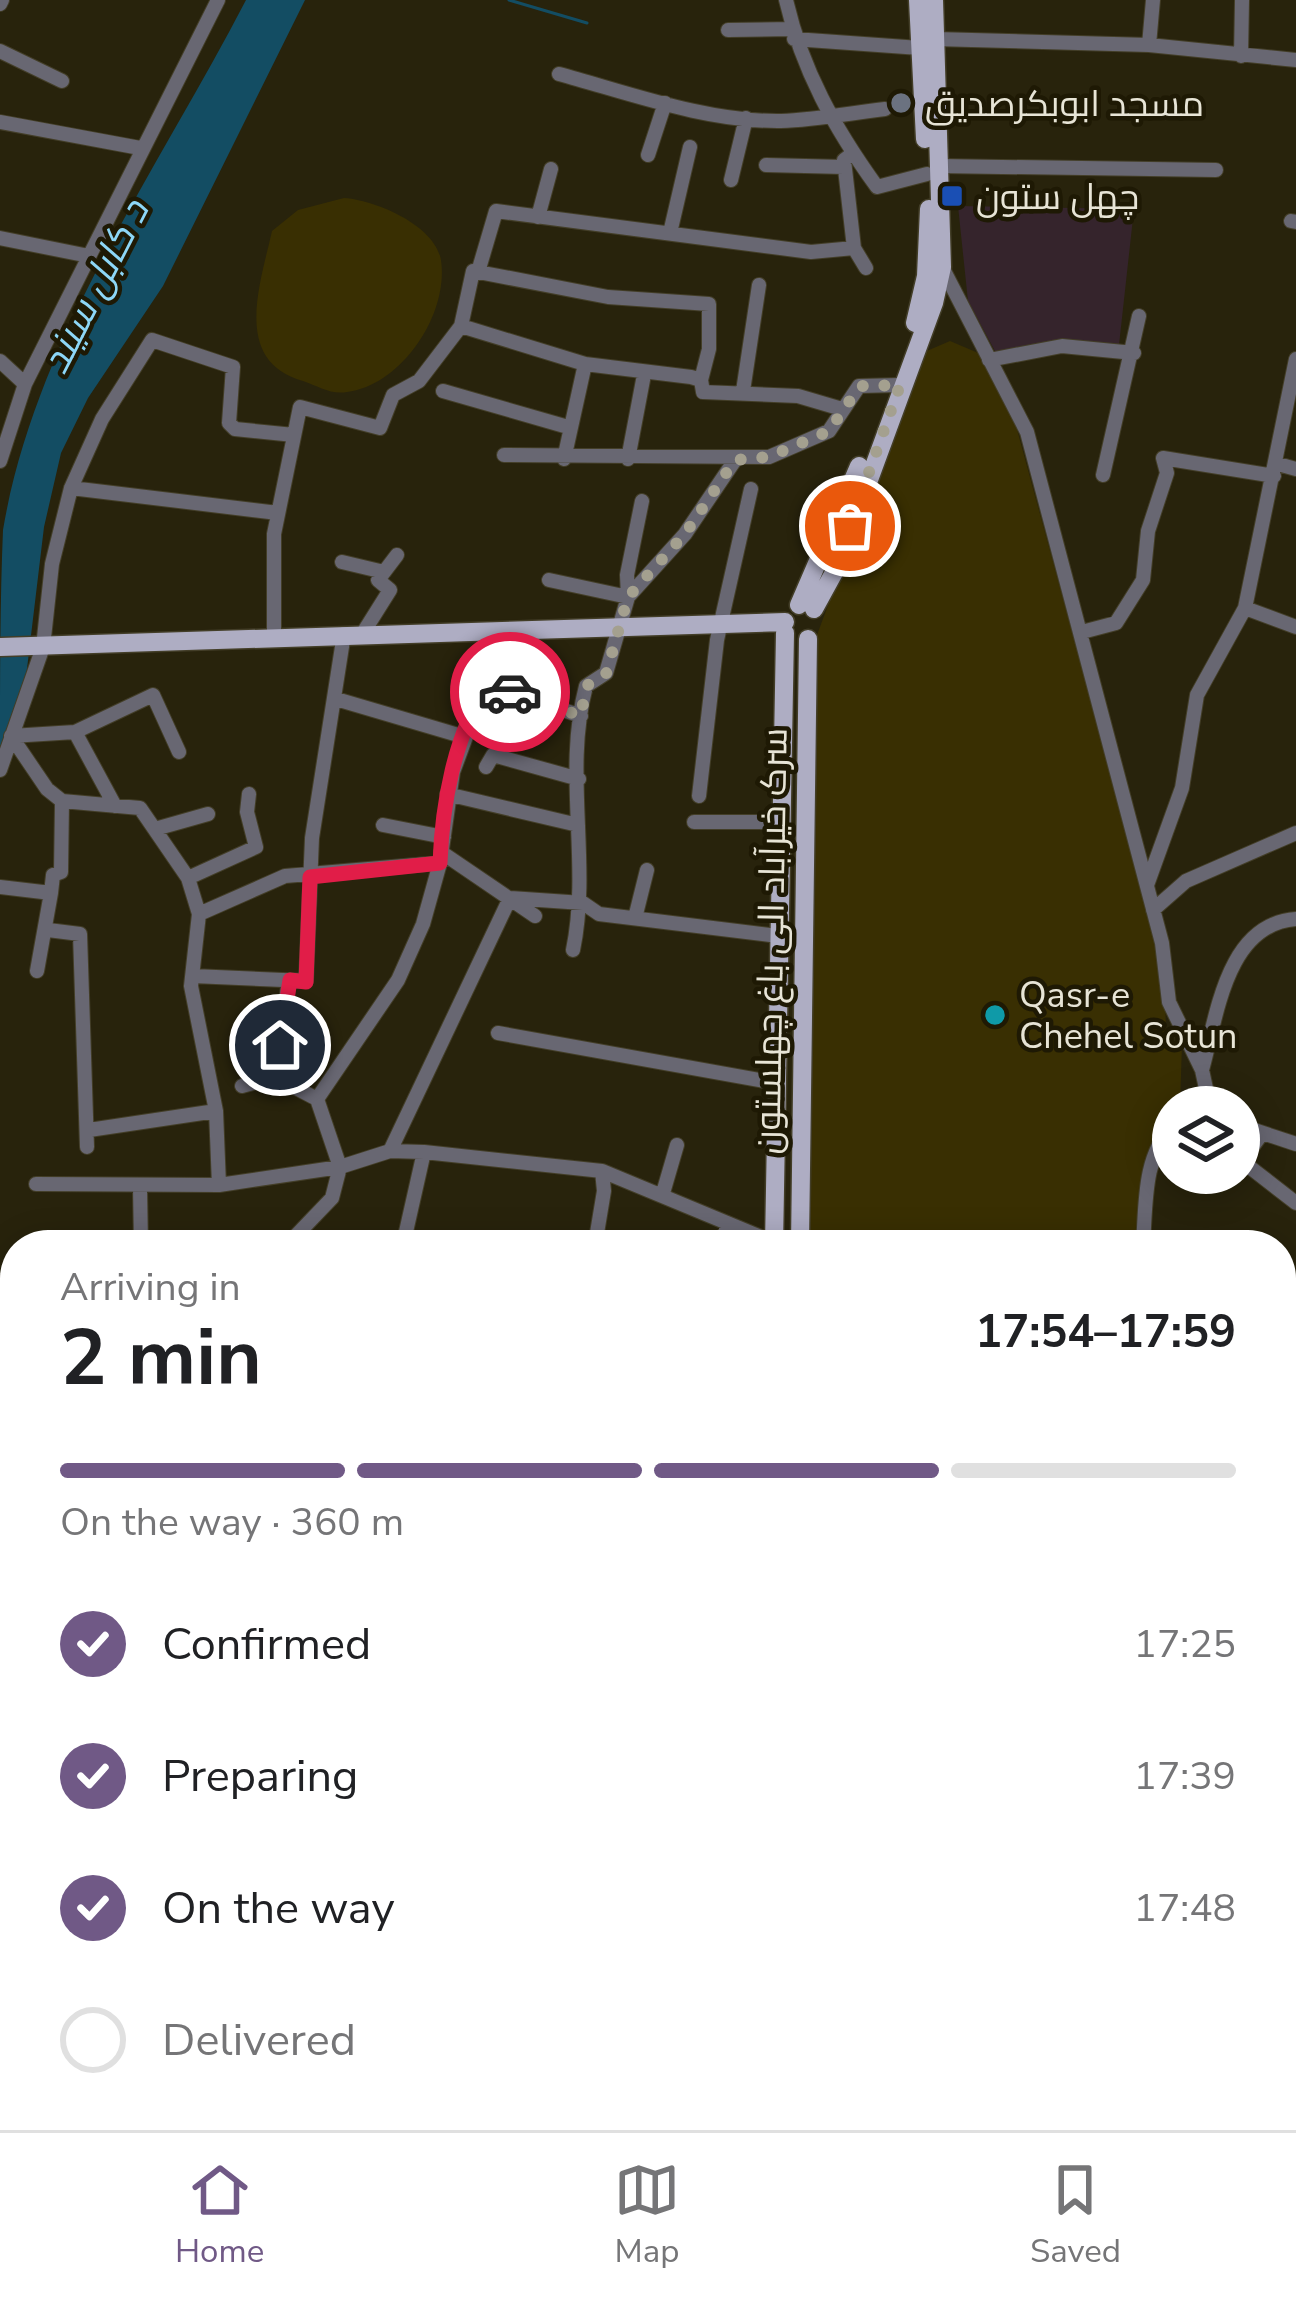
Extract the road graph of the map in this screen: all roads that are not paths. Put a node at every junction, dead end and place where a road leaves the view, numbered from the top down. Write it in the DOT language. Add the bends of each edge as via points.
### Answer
graph roads {
  1 [pos="218,0"];
  2 [pos="786,0"];
  3 [pos="918,0"];
  4 [pos="934,0"];
  5 [pos="1154,0"];
  6 [pos="1242,0"];
  7 [pos="728,30"];
  8 [pos="793,34"];
  9 [pos="928,44"];
  10 [pos="1149,45"];
  11 [pos="0,51"];
  12 [pos="1241,56"];
  13 [pos="1296,60"];
  14 [pos="559,74"];
  15 [pos="62,81"];
  16 [pos="664,103"];
  17 [pos="885,109"];
  18 [pos="829,115"];
  19 [pos="746,118"];
  20 [pos="0,122"];
  21 [pos="690,147"];
  22 [pos="140,148"];
  23 [pos="648,154"];
  24 [pos="848,160"];
  25 [pos="766,165"];
  26 [pos="551,169"];
  27 [pos="933,170"];
  28 [pos="1216,170"];
  29 [pos="731,180"];
  30 [pos="538,217"];
  31 [pos="670,233"];
  32 [pos="0,238"];
  33 [pos="854,248"];
  34 [pos="89,256"];
  35 [pos="942,267"];
  36 [pos="866,268"];
  37 [pos="478,272"];
  38 [pos="760,285"];
  39 [pos="934,303"];
  40 [pos="959,308"];
  41 [pos="1139,316"];
  42 [pos="460,326"];
  43 [pos="1134,353"];
  44 [pos="1296,358"];
  45 [pos="989,360"];
  46 [pos="0,362"];
  47 [pos="584,364"];
  48 [pos="644,380"];
  49 [pos="701,380"];
  50 [pos="25,384"];
  51 [pos="896,385"];
  52 [pos="443,391"];
  53 [pos="743,392"];
  54 [pos="842,409"];
  55 [pos="568,427"];
  56 [pos="294,435"];
  57 [pos="504,454"];
  58 [pos="564,459"];
  59 [pos="628,459"];
  60 [pos="735,460"];
  61 [pos="0,461"];
  62 [pos="1276,470"];
  63 [pos="1296,470"];
  64 [pos="1103,475"];
  65 [pos="71,488"];
  66 [pos="751,489"];
  67 [pos="642,501"];
  68 [pos="278,513"];
  69 [pos="397,555"];
  70 [pos="341,562"];
  71 [pos="384,572"];
  72 [pos="548,580"];
  73 [pos="628,597"];
  74 [pos="807,607"];
  75 [pos="1244,608"];
  76 [pos="724,622"];
  77 [pos="619,627"];
  78 [pos="785,627"];
  79 [pos="1296,627"];
  80 [pos="1082,632"];
  81 [pos="354,634"];
  82 [pos="274,636"];
  83 [pos="808,639"];
  84 [pos="39,646"];
  85 [pos="0,647"];
  86 [pos="336,698"];
  87 [pos="581,716"];
  88 [pos="75,732"];
  89 [pos="11,736"];
  90 [pos="464,737"];
  91 [pos="179,752"];
  92 [pos="486,767"];
  93 [pos="0,770"];
  94 [pos="579,779"];
  95 [pos="249,794"];
  96 [pos="447,794"];
  97 [pos="699,796"];
  98 [pos="62,801"];
  99 [pos="115,806"];
  100 [pos="208,814"];
  101 [pos="694,822"];
  102 [pos="781,822"];
  103 [pos="383,825"];
  104 [pos="578,825"];
  105 [pos="155,829"];
  106 [pos="1296,833"];
  107 [pos="442,850"];
  108 [pos="647,870"];
  109 [pos="310,877"];
  110 [pos="188,878"];
  111 [pos="0,887"];
  112 [pos="1146,887"];
  113 [pos="51,893"];
  114 [pos="510,898"];
  115 [pos="583,903"];
  116 [pos="1153,910"];
  117 [pos="199,914"];
  118 [pos="536,916"];
  119 [pos="635,918"];
  120 [pos="1296,919"];
  121 [pos="48,930"];
  122 [pos="778,936"];
  123 [pos="573,950"];
  124 [pos="37,971"];
  125 [pos="193,976"];
  126 [pos="290,980"];
  127 [pos="498,1033"];
  128 [pos="1202,1070"];
  129 [pos="275,1077"];
  130 [pos="776,1083"];
  131 [pos="242,1086"];
  132 [pos="1203,1086"];
  133 [pos="317,1100"];
  134 [pos="216,1112"];
  135 [pos="88,1130"];
  136 [pos="1261,1135"];
  137 [pos="1296,1144"];
  138 [pos="677,1145"];
  139 [pos="87,1147"];
  140 [pos="390,1151"];
  141 [pos="424,1152"];
  142 [pos="1152,1161"];
  143 [pos="340,1167"];
  144 [pos="602,1171"];
  145 [pos="36,1184"];
  146 [pos="219,1185"];
  147 [pos="140,1187"];
  148 [pos="663,1193"];
  149 [pos="1296,1203"];
  150 [pos="728,1224"];
  151 [pos="141,1230"];
  152 [pos="301,1230"];
  153 [pos="406,1230"];
  154 [pos="598,1230"];
  155 [pos="726,1230"];
  156 [pos="743,1230"];
  157 [pos="774,1230"];
  158 [pos="800,1230"];
  159 [pos="1144,1230"];
  1 -- 22 [label="street"];
  2 -- 8 [label="street"];
  3 -- 9 [label="main road"];
  4 -- 9 [label="main road"];
  5 -- 10 [label="street"];
  6 -- 12 [label="street"];
  7 -- 8 [label="street"];
  8 -- 9 [label="street"];
  8 -- 18 [label="street"];
  9 -- 10 [label="street"];
  9 -- 27 [label="main road"];
  10 -- 12 [label="street"];
  11 -- 15 [label="street"];
  12 -- 13 [label="street"];
  14 -- 16 [label="street"];
  16 -- 19 [label="street"];
  16 -- 23 [label="street"];
  17 -- 18 [label="street"];
  18 -- 19 [label="street"];
  18 -- 24 [label="street"];
  19 -- 29 [label="street"];
  20 -- 22 [label="street"];
  21 -- 31 [label="street"];
  22 -- 34 [label="street"];
  24 -- 25 [label="street"];
  24 -- 27 [label="street" via="877,187"];
  24 -- 33 [label="street"];
  26 -- 30 [label="street"];
  27 -- 28 [label="street"];
  27 -- 35 [label="main road"];
  27 -- 51 [label="main road" via="926,276"];
  30 -- 31 [label="street"];
  30 -- 37 [label="street" via="495,212"];
  31 -- 33 [label="street" via="811,252"];
  32 -- 34 [label="street"];
  33 -- 36 [label="street"];
  34 -- 50 [label="street"];
  35 -- 39 [label="main road"];
  35 -- 40 [label="street"];
  37 -- 42 [label="street"];
  37 -- 49 [label="street" via="709,304"];
  38 -- 53 [label="street"];
  39 -- 40 [label="street"];
  39 -- 51 [label="main road"];
  40 -- 45 [label="street"];
  41 -- 43 [label="street"];
  42 -- 47 [label="street"];
  42 -- 56 [label="street" via="418,381 393,395 380,428 303,406"];
  43 -- 45 [label="street" via="1062,346"];
  43 -- 64 [label="street"];
  44 -- 62 [label="street"];
  45 -- 80 [label="street" via="1028,432"];
  46 -- 50 [label="street"];
  47 -- 49 [label="street"];
  47 -- 55 [label="street"];
  48 -- 59 [label="street"];
  49 -- 53 [label="street" via="704,392"];
  50 -- 61 [label="street"];
  51 -- 54 [label="street" via="860,386"];
  51 -- 74 [label="main road"];
  52 -- 55 [label="street"];
  53 -- 54 [label="street"];
  54 -- 60 [label="street" via="829,431 769,457"];
  55 -- 58 [label="street"];
  56 -- 65 [label="street" via="235,429 233,367 152,340"];
  56 -- 68 [label="street"];
  57 -- 58 [label="street"];
  58 -- 59 [label="street"];
  59 -- 60 [label="street"];
  60 -- 73 [label="street" via="685,534"];
  62 -- 63 [label="street"];
  62 -- 75 [label="street"];
  62 -- 80 [label="street" via="1163,458 1167,473 1148,530 1143,580 1116,622"];
  65 -- 68 [label="street"];
  65 -- 84 [label="street"];
  66 -- 76 [label="street"];
  67 -- 73 [label="street"];
  68 -- 82 [label="street"];
  69 -- 71 [label="street"];
  70 -- 71 [label="street"];
  71 -- 81 [label="street" via="377,582 390,590"];
  72 -- 73 [label="street"];
  73 -- 77 [label="street"];
  74 -- 78 [label="main road"];
  74 -- 83 [label="main road, سرک خیرآباد الی باغ چهلستون" via="820,626"];
  75 -- 79 [label="street"];
  75 -- 112 [label="street" via="1197,695 1182,788"];
  76 -- 77 [label="main road"];
  76 -- 78 [label="main road"];
  76 -- 97 [label="street"];
  77 -- 81 [label="main road"];
  77 -- 87 [label="street" via="606,674 586,686"];
  78 -- 83 [label="main road"];
  78 -- 102 [label="main road"];
  80 -- 112 [label="street"];
  81 -- 82 [label="main road"];
  81 -- 86 [label="street"];
  82 -- 84 [label="main road"];
  83 -- 158 [label="main road, سرک خیرآباد الی باغ چهلستون"];
  84 -- 85 [label="main road"];
  84 -- 89 [label="street"];
  86 -- 90 [label="street"];
  86 -- 109 [label="street"];
  87 -- 90 [label="street" via="488,686"];
  87 -- 94 [label="street"];
  88 -- 89 [label="street"];
  88 -- 91 [label="street" via="153,695"];
  88 -- 99 [label="street"];
  89 -- 93 [label="street"];
  89 -- 98 [label="street"];
  90 -- 96 [label="street"];
  92 -- 94 [label="street" via="493,755"];
  94 -- 104 [label="street"];
  95 -- 110 [label="street" via="256,847"];
  96 -- 104 [label="street"];
  96 -- 107 [label="street"];
  98 -- 99 [label="street"];
  98 -- 113 [label="street" via="61,872"];
  99 -- 105 [label="street" via="136,806"];
  100 -- 105 [label="street"];
  101 -- 102 [label="street"];
  102 -- 122 [label="main road"];
  103 -- 107 [label="street"];
  104 -- 115 [label="street"];
  105 -- 110 [label="street"];
  106 -- 116 [label="street" via="1186,881"];
  107 -- 109 [label="street"];
  107 -- 114 [label="street"];
  107 -- 133 [label="street" via="398,980"];
  108 -- 119 [label="street"];
  109 -- 117 [label="street" via="270,880"];
  109 -- 126 [label="street" via="306,982"];
  110 -- 117 [label="street"];
  111 -- 113 [label="street"];
  112 -- 116 [label="street"];
  113 -- 121 [label="street"];
  114 -- 115 [label="street"];
  114 -- 118 [label="street"];
  114 -- 140 [label="street"];
  115 -- 119 [label="street" via="599,914"];
  115 -- 123 [label="street"];
  116 -- 128 [label="street" via="1169,1002"];
  117 -- 125 [label="street"];
  119 -- 122 [label="street"];
  120 -- 128 [label="street" via="1259,930 1237,955"];
  121 -- 124 [label="street"];
  121 -- 135 [label="street" via="80,934"];
  122 -- 130 [label="main road"];
  125 -- 126 [label="street"];
  125 -- 134 [label="street"];
  126 -- 129 [label="street"];
  127 -- 130 [label="street"];
  128 -- 132 [label="street"];
  129 -- 131 [label="street"];
  129 -- 133 [label="street"];
  130 -- 157 [label="main road"];
  133 -- 143 [label="street"];
  134 -- 135 [label="street"];
  134 -- 146 [label="street"];
  135 -- 139 [label="street"];
  136 -- 137 [label="street"];
  136 -- 149 [label="street" via="1247,1165"];
  138 -- 148 [label="street"];
  140 -- 141 [label="street"];
  140 -- 143 [label="street"];
  141 -- 144 [label="street"];
  141 -- 153 [label="street"];
  142 -- 159 [label="street"];
  143 -- 146 [label="street"];
  143 -- 152 [label="street" via="332,1198"];
  144 -- 148 [label="street"];
  144 -- 154 [label="street"];
  145 -- 147 [label="street"];
  146 -- 147 [label="street"];
  147 -- 151 [label="street"];
  148 -- 150 [label="street"];
  150 -- 155 [label="street"];
  150 -- 156 [label="street"];
}
